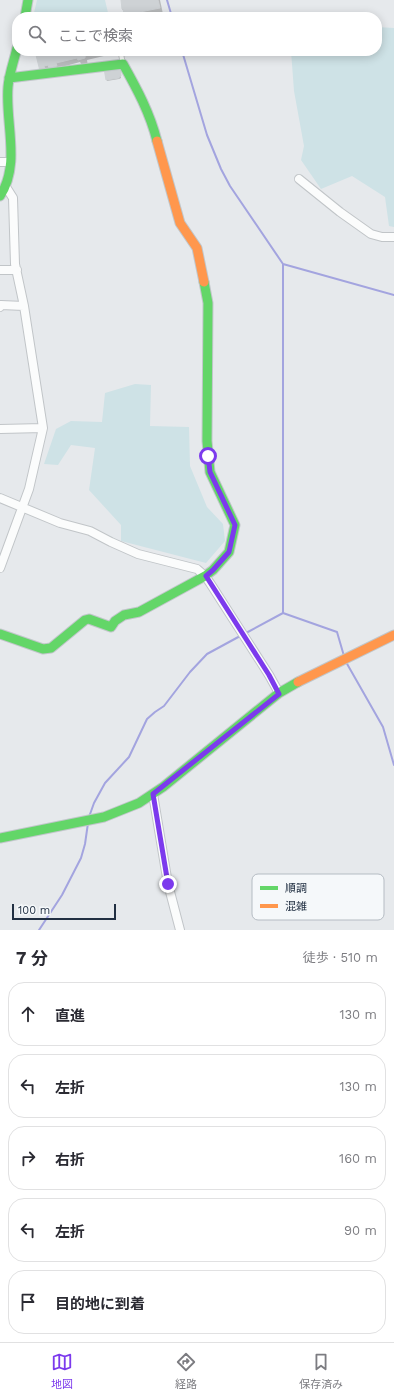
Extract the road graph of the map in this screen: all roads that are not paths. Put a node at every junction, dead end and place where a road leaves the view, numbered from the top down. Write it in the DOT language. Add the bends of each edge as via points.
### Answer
graph roads {
  1 [pos="28,0"];
  2 [pos="26,12"];
  3 [pos="15,56"];
  4 [pos="121,56"];
  5 [pos="123,64"];
  6 [pos="10,78"];
  7 [pos="0,162"];
  8 [pos="11,162"];
  9 [pos="299,179"];
  10 [pos="6,187"];
  11 [pos="0,196"];
  12 [pos="394,237"];
  13 [pos="0,270"];
  14 [pos="16,270"];
  15 [pos="0,306"];
  16 [pos="24,306"];
  17 [pos="43,428"];
  18 [pos="0,429"];
  19 [pos="0,498"];
  20 [pos="22,507"];
  21 [pos="0,568"];
  22 [pos="206,576"];
  23 [pos="0,634"];
  24 [pos="394,635"];
  25 [pos="279,694"];
  26 [pos="153,794"];
  27 [pos="0,838"];
  28 [pos="180,930"];
  1 -- 2 [label="street"];
  3 -- 6 [label="street"];
  4 -- 5 [label="lane"];
  5 -- 6 [label="street"];
  5 -- 22 [label="street" via="143,100 153,125 180,223 197,248 208,303 206,441 210,472 235,525 229,552"];
  6 -- 8 [label="street" via="8,87"];
  7 -- 8 [label="street"];
  8 -- 10 [label="street" via="12,169"];
  9 -- 12 [label="street" via="371,234"];
  10 -- 11 [label="street"];
  10 -- 14 [label="street" via="13,198"];
  13 -- 14 [label="street"];
  14 -- 16 [label="street"];
  15 -- 16 [label="street"];
  16 -- 17 [label="street"];
  17 -- 18 [label="street"];
  17 -- 20 [label="street" via="29,489"];
  19 -- 20 [label="street"];
  20 -- 21 [label="street"];
  20 -- 22 [label="street" via="60,523 90,531 138,554 197,569"];
  22 -- 23 [label="street" via="139,612 124,615 111,627 89,619 85,620 51,648 43,649"];
  22 -- 25 [label="street"];
  24 -- 25 [label="street" via="301,680"];
  25 -- 26 [label="street"];
  26 -- 27 [label="street" via="127,809 104,817"];
  26 -- 28 [label="street" via="168,884"];
}
